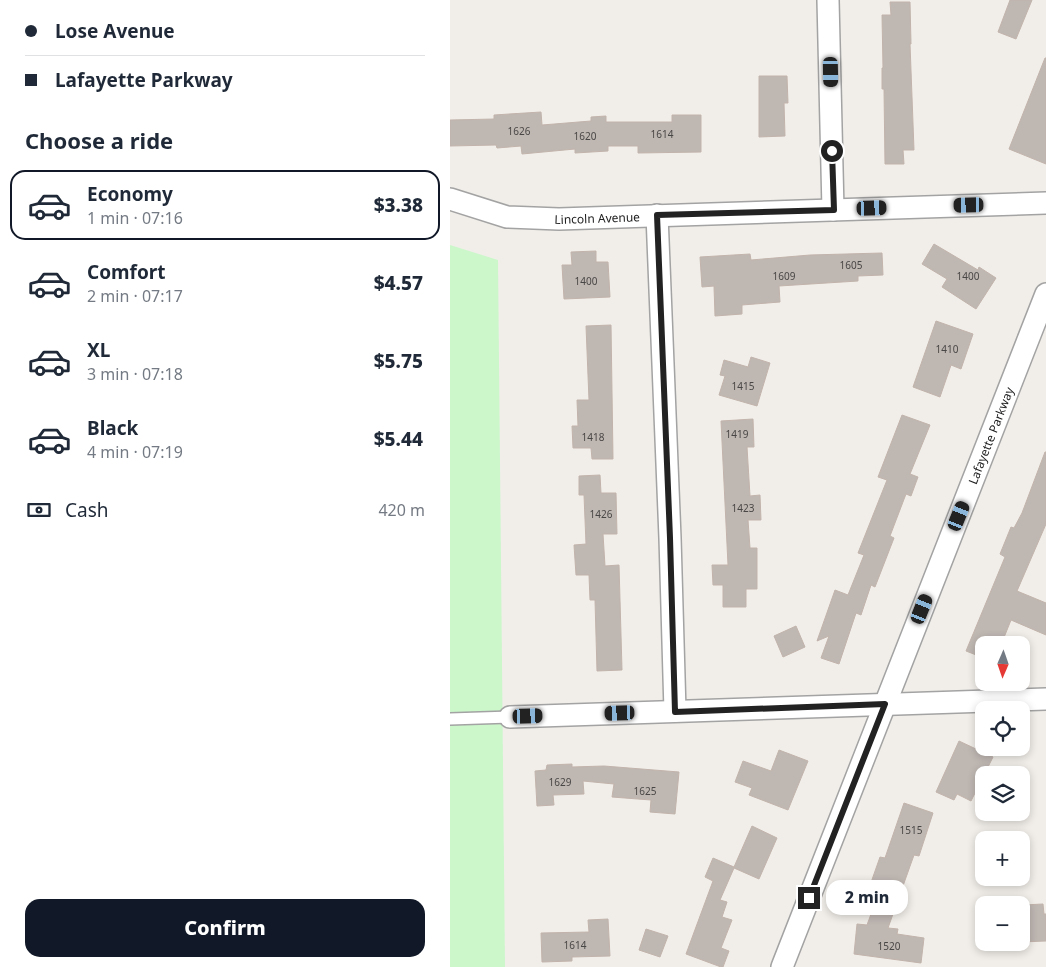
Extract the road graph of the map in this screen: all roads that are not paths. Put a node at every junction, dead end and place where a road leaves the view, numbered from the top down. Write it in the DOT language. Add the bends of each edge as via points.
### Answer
graph roads {
  1 [pos="828,0"];
  2 [pos="450,199"];
  3 [pos="1046,203"];
  4 [pos="834,210"];
  5 [pos="657,215"];
  6 [pos="1046,294"];
  7 [pos="1046,699"];
  8 [pos="885,704"];
  9 [pos="675,712"];
  10 [pos="510,717"];
  11 [pos="450,719"];
  12 [pos="782,967"];
  1 -- 4 [label="street"];
  2 -- 5 [label="street, Lincoln Avenue" via="507,217 559,219"];
  3 -- 4 [label="street, Lincoln Avenue"];
  4 -- 5 [label="street, Lincoln Avenue"];
  5 -- 9 [label="street"];
  6 -- 8 [label="street, Lafayette Parkway"];
  7 -- 8 [label="street"];
  8 -- 9 [label="street"];
  8 -- 12 [label="street, Lafayette Parkway"];
  9 -- 10 [label="street"];
  10 -- 11 [label="lane"];
}
